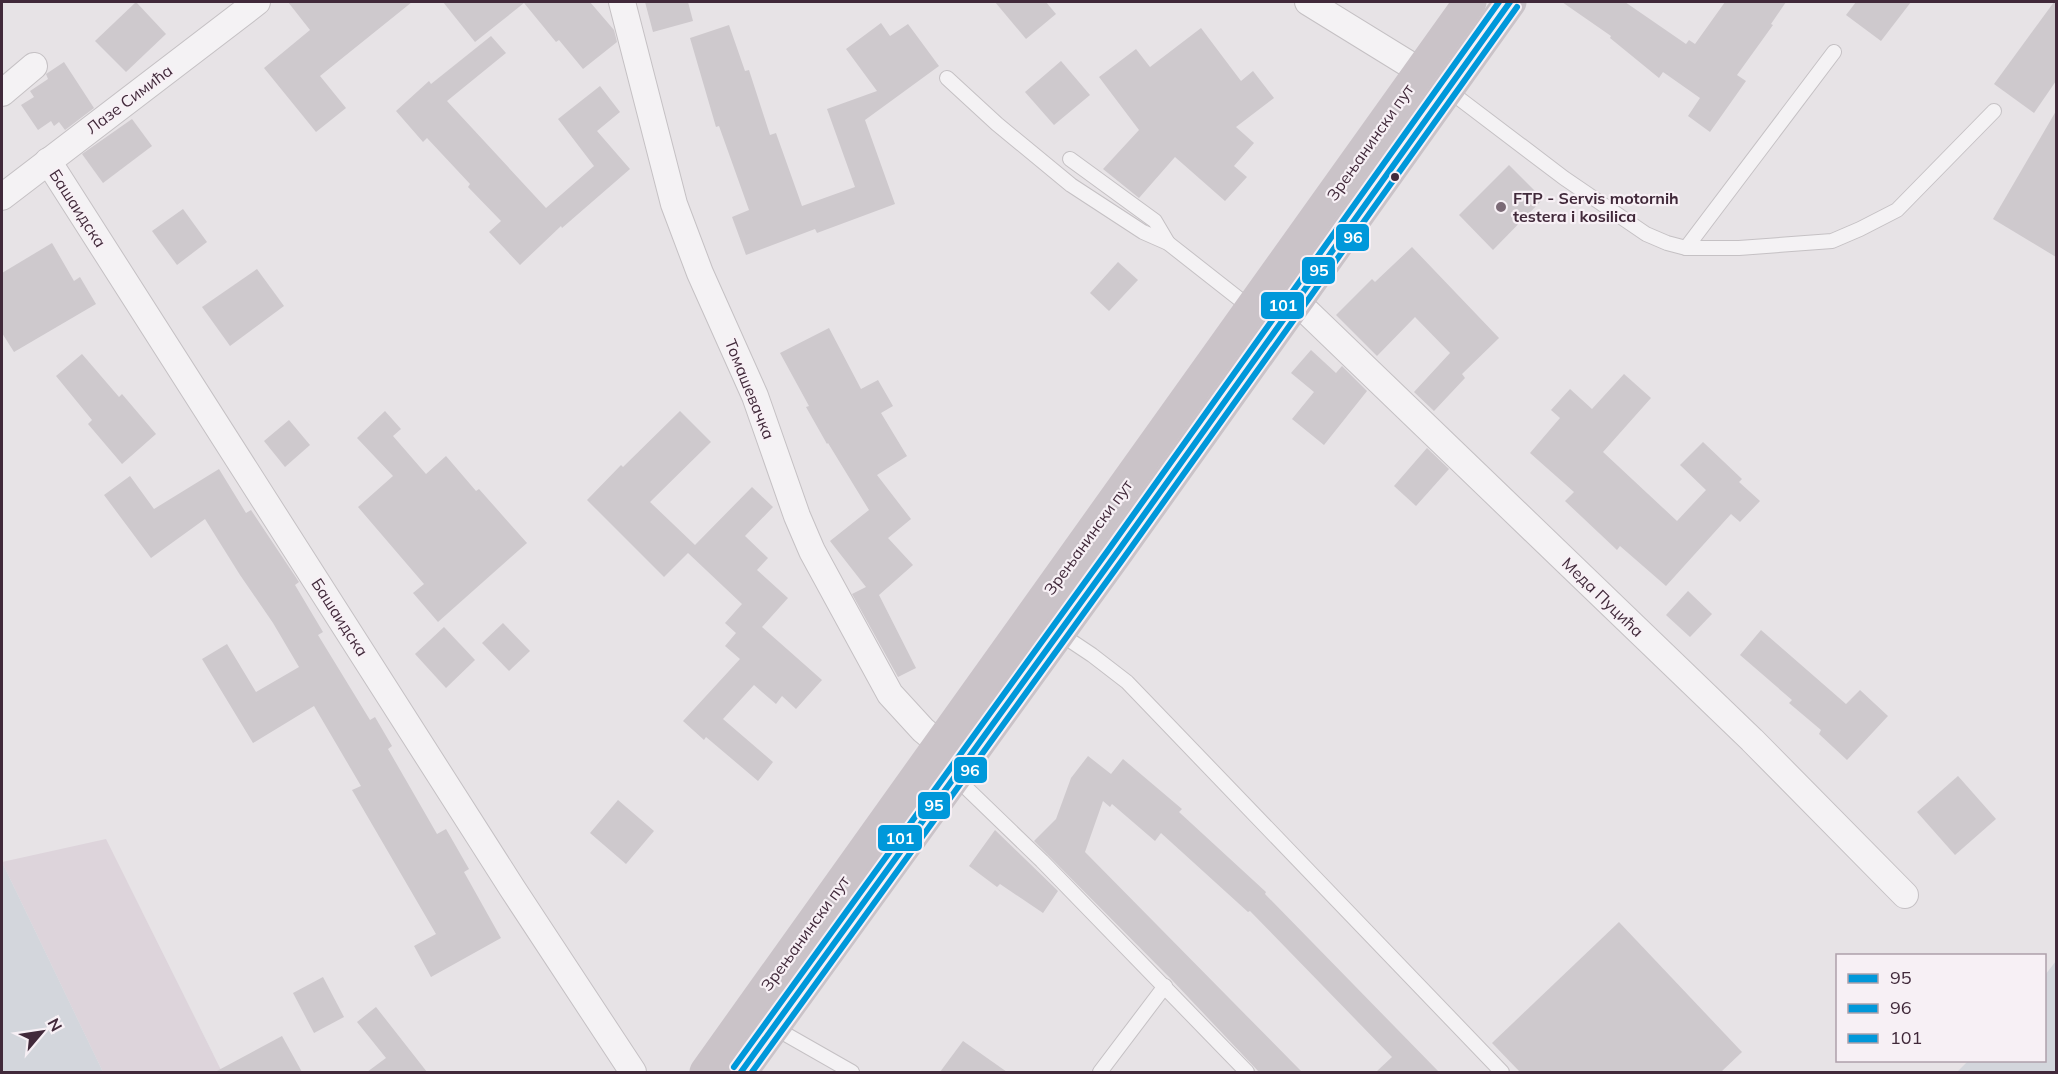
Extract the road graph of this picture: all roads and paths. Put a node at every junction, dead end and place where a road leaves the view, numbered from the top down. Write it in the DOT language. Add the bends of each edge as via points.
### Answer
graph roads {
  1 [pos="257,2"];
  2 [pos="622,2"];
  3 [pos="1308,2"];
  4 [pos="1470,2"];
  5 [pos="1510,2"];
  6 [pos="1834,52"];
  7 [pos="34,66"];
  8 [pos="1420,71"];
  9 [pos="947,78"];
  10 [pos="1448,90"];
  11 [pos="2,93"];
  12 [pos="1994,111"];
  13 [pos="1070,159"];
  14 [pos="48,161"];
  15 [pos="2,197"];
  16 [pos="1168,243"];
  17 [pos="1686,248"];
  18 [pos="1298,302"];
  19 [pos="1252,309"];
  20 [pos="1059,633"];
  21 [pos="941,745"];
  22 [pos="956,777"];
  23 [pos="1905,896"];
  24 [pos="1165,986"];
  25 [pos="773,1027"];
  26 [pos="633,1072"];
  27 [pos="706,1072"];
  28 [pos="741,1072"];
  29 [pos="852,1072"];
  30 [pos="1100,1072"];
  31 [pos="1247,1072"];
  32 [pos="1502,1072"];
  1 -- 14 [label="street, Лазе Симића"];
  2 -- 21 [label="street, Томашевачка" via="674,204 755,396 796,516 890,694"];
  3 -- 8 [label="street"];
  4 -- 8 [label="main road, Зрењанински пут"];
  5 -- 10 [label="main road, Зрењанински пут"];
  6 -- 17 [label="lane"];
  7 -- 11 [label="street"];
  8 -- 19 [label="main road, Зрењанински пут"];
  9 -- 16 [label="lane" via="1071,185 1143,232"];
  10 -- 17 [label="lane" via="1646,234"];
  10 -- 18 [label="main road, Зрењанински пут"];
  12 -- 17 [label="lane" via="1897,210 1860,230 1832,241"];
  13 -- 16 [label="lane" via="1155,221"];
  14 -- 15 [label="street, Лазе Симића"];
  14 -- 26 [label="street, Башаидска"];
  16 -- 19 [label="lane"];
  18 -- 20 [label="main road, Зрењанински пут"];
  18 -- 23 [label="street, Меда Пуцића" via="1752,740"];
  19 -- 21 [label="main road, Зрењанински пут"];
  20 -- 22 [label="main road, Зрењанински пут"];
  20 -- 32 [label="lane" via="1126,682"];
  21 -- 27 [label="main road, Зрењанински пут"];
  22 -- 24 [label="lane"];
  22 -- 25 [label="main road, Зрењанински пут"];
  24 -- 30 [label="lane"];
  24 -- 31 [label="lane"];
  25 -- 28 [label="main road, Зрењанински пут"];
  25 -- 29 [label="lane"];
}
